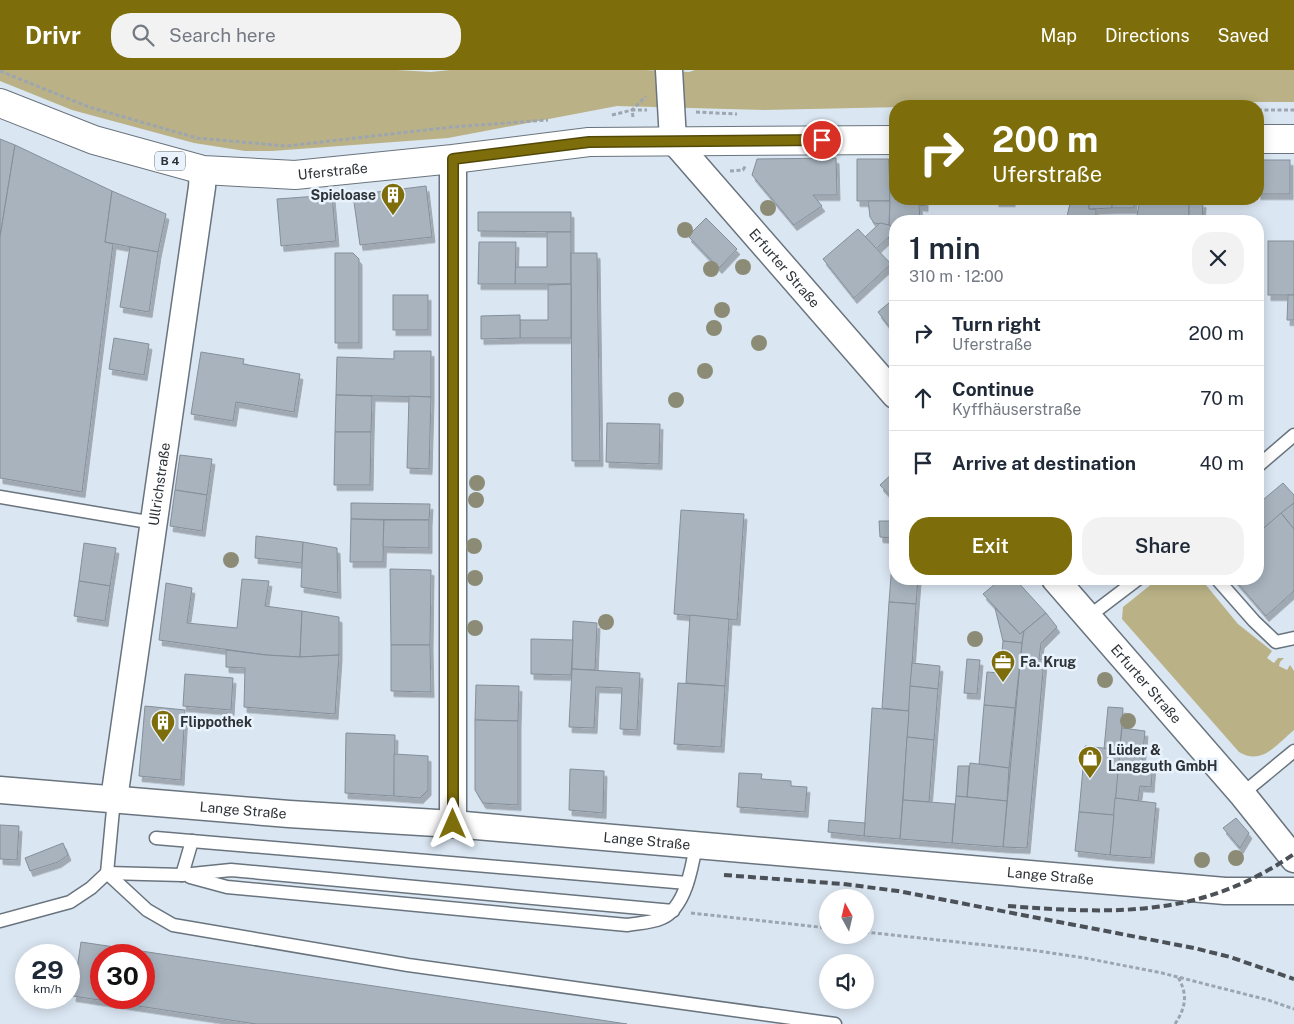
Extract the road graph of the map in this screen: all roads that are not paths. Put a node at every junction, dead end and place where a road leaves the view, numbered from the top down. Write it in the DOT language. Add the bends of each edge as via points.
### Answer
graph roads {
  1 [pos="669,70"];
  2 [pos="0,104"];
  3 [pos="1264,139"];
  4 [pos="1294,139"];
  5 [pos="673,140"];
  6 [pos="889,140"];
  7 [pos="453,159"];
  8 [pos="203,170"];
  9 [pos="889,388"];
  10 [pos="1294,435"];
  11 [pos="1264,461"];
  12 [pos="0,497"];
  13 [pos="154,523"];
  14 [pos="1060,585"];
  15 [pos="1130,585"];
  16 [pos="1222,585"];
  17 [pos="1088,617"];
  18 [pos="1294,638"];
  19 [pos="1294,751"];
  20 [pos="0,790"];
  21 [pos="1242,794"];
  22 [pos="114,799"];
  23 [pos="453,824"];
  24 [pos="156,838"];
  25 [pos="192,841"];
  26 [pos="696,845"];
  27 [pos="1294,859"];
  28 [pos="107,873"];
  29 [pos="182,875"];
  30 [pos="688,883"];
  31 [pos="1294,891"];
  32 [pos="673,911"];
  33 [pos="0,921"];
  34 [pos="835,1024"];
  1 -- 5 [label="street"];
  2 -- 8 [label="main road, Uferstraße / B 4" via="94,140"];
  3 -- 4 [label="main road"];
  5 -- 6 [label="main road, B 4"];
  5 -- 7 [label="main road, Uferstraße / B 4" via="589,142"];
  5 -- 9 [label="street, Erfurter Straße"];
  7 -- 8 [label="main road, Uferstraße / B 4" via="295,175"];
  7 -- 23 [label="street"];
  8 -- 13 [label="street, Ullrichstraße"];
  10 -- 11 [label="lane"];
  12 -- 13 [label="lane"];
  13 -- 22 [label="street, Ullrichstraße"];
  14 -- 17 [label="street, Erfurter Straße"];
  15 -- 17 [label="lane"];
  16 -- 18 [label="lane" via="1276,642"];
  17 -- 21 [label="street, Erfurter Straße"];
  19 -- 21 [label="lane"];
  20 -- 22 [label="street, Lange Straße"];
  21 -- 27 [label="street, Erfurter Straße"];
  22 -- 23 [label="street, Lange Straße"];
  22 -- 28 [label="lane"];
  23 -- 26 [label="street, Lange Straße"];
  24 -- 25 [label="lane"];
  25 -- 29 [label="lane"];
  25 -- 30 [label="lane"];
  26 -- 30 [label="lane"];
  26 -- 31 [label="street, Lange Straße" via="1225,891"];
  28 -- 29 [label="lane"];
  28 -- 33 [label="lane" via="70,902"];
  28 -- 34 [label="lane" via="148,910 173,925 408,965"];
  29 -- 32 [label="lane" via="231,870"];
  29 -- 32 [label="lane" via="228,887 627,924 649,922"];
  30 -- 32 [label="lane"];
}
